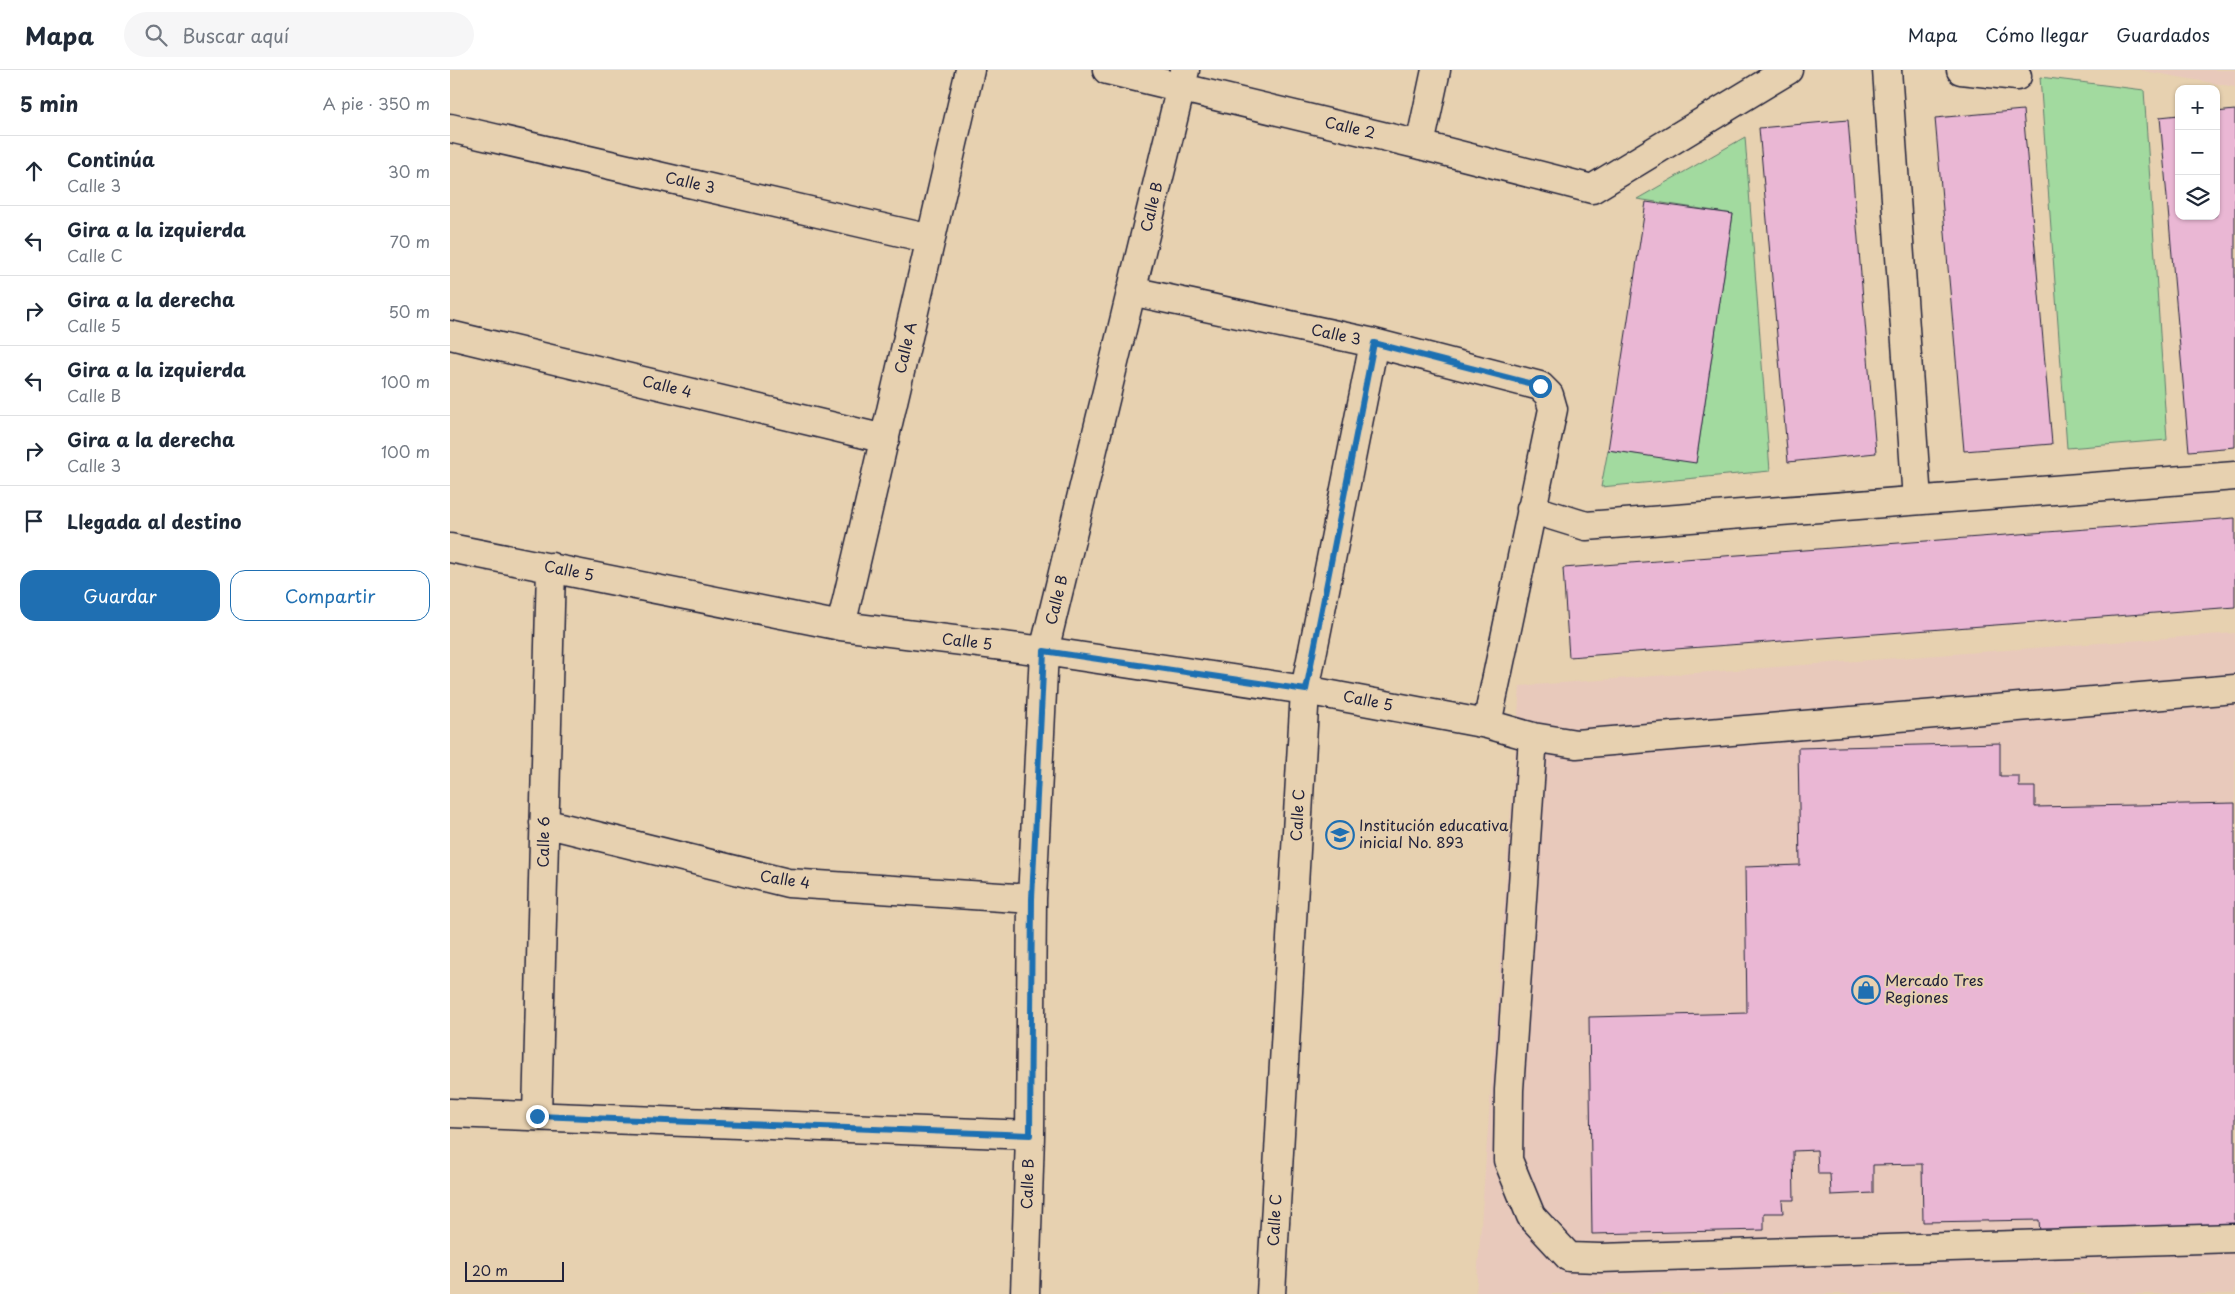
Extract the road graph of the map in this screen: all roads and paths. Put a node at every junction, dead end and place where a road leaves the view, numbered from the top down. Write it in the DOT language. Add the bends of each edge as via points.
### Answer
graph roads {
  1 [pos="970,70"];
  2 [pos="1107,70"];
  3 [pos="1436,70"];
  4 [pos="1788,70"];
  5 [pos="1887,70"];
  6 [pos="1960,70"];
  7 [pos="2017,76"];
  8 [pos="1183,79"];
  9 [pos="450,128"];
  10 [pos="1420,145"];
  11 [pos="931,239"];
  12 [pos="1131,291"];
  13 [pos="450,335"];
  14 [pos="1374,343"];
  15 [pos="885,439"];
  16 [pos="2235,476"];
  17 [pos="1917,500"];
  18 [pos="1531,509"];
  19 [pos="450,548"];
  20 [pos="551,567"];
  21 [pos="841,626"];
  22 [pos="1044,651"];
  23 [pos="2235,689"];
  24 [pos="1306,690"];
  25 [pos="1487,724"];
  26 [pos="1533,737"];
  27 [pos="544,823"];
  28 [pos="1032,899"];
  29 [pos="450,1113"];
  30 [pos="537,1116"];
  31 [pos="1030,1135"];
  32 [pos="2235,1238"];
  33 [pos="1025,1294"];
  34 [pos="1271,1294"];
  1 -- 11 [label="street, Calle A"];
  2 -- 8 [label="street, Calle 2"];
  3 -- 10 [label="street"];
  4 -- 10 [label="street, Calle 2" via="1592,189"];
  5 -- 17 [label="street"];
  6 -- 7 [label="street"];
  8 -- 10 [label="street, Calle 2"];
  8 -- 12 [label="street, Calle B"];
  9 -- 11 [label="street, Calle 3"];
  11 -- 15 [label="street, Calle A"];
  12 -- 14 [label="street, Calle 3"];
  12 -- 22 [label="street, Calle B"];
  13 -- 15 [label="street, Calle 4"];
  14 -- 18 [label="street, Calle 3" via="1540,386 1550,395 1553,409"];
  14 -- 24 [label="street, Calle C"];
  15 -- 21 [label="street, Calle A"];
  16 -- 17 [label="street"];
  17 -- 18 [label="street" via="1586,526"];
  18 -- 25 [label="street"];
  19 -- 20 [label="street, Calle 5"];
  20 -- 21 [label="street, Calle 5"];
  20 -- 27 [label="street, Calle 6"];
  21 -- 22 [label="street, Calle 5"];
  22 -- 24 [label="street, Calle 5"];
  22 -- 28 [label="street, Calle B"];
  23 -- 26 [label="street, Calle 5" via="1576,744"];
  24 -- 25 [label="street, Calle 5"];
  24 -- 34 [label="street, Calle C"];
  25 -- 26 [label="street, Calle 5"];
  26 -- 32 [label="street" via="1509,1090 1508,1160 1531,1216 1569,1257"];
  27 -- 28 [label="street, Calle 4" via="788,883"];
  27 -- 30 [label="street, Calle 6"];
  28 -- 31 [label="street, Calle B"];
  29 -- 30 [label="street"];
  30 -- 31 [label="street"];
  31 -- 33 [label="street, Calle B"];
}
